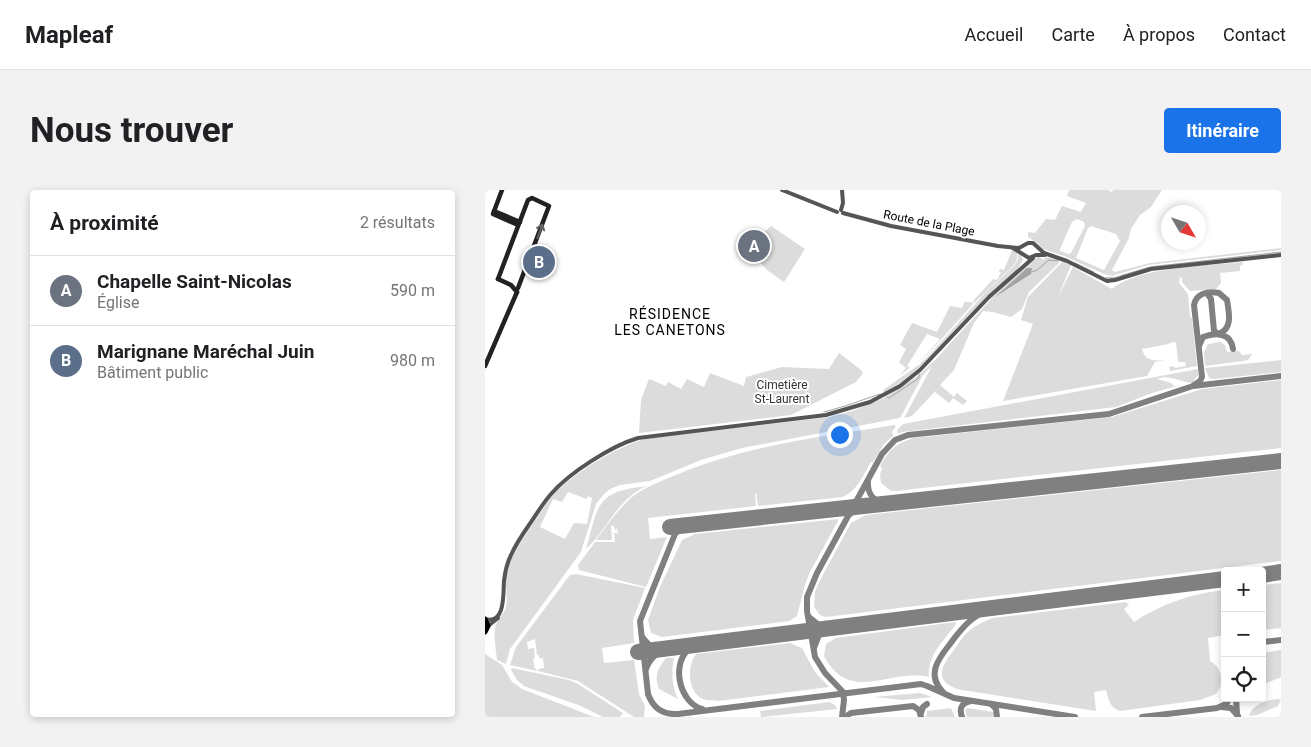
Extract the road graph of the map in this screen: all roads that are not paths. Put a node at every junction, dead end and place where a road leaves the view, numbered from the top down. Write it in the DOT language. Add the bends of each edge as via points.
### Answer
graph roads {
  1 [pos="502,190"];
  2 [pos="782,190"];
  3 [pos="843,190"];
  4 [pos="843,211"];
  5 [pos="519,223"];
  6 [pos="1024,246"];
  7 [pos="1012,248"];
  8 [pos="1037,248"];
  9 [pos="1024,255"];
  10 [pos="1049,255"];
  11 [pos="1281,255"];
  12 [pos="1034,256"];
  13 [pos="1018,271"];
  14 [pos="517,290"];
  15 [pos="485,366"];
  16 [pos="503,595"];
  17 [pos="485,619"];
  18 [pos="488,626"];
  19 [pos="485,632"];
  1 -- 5 [label="main road" via="493,212"];
  2 -- 4 [label="street" via="837,212"];
  3 -- 4 [label="street"];
  4 -- 7 [label="street, Route de la Plage" via="891,226"];
  5 -- 14 [label="main road" via="498,280"];
  14 -- 5 [label="main road, one-way" via="549,206 529,198"];
  6 -- 7 [label="street, Route de la Plage"];
  6 -- 8 [label="street" via="1030,243"];
  6 -- 9 [label="street"];
  7 -- 9 [label="street, Route de la Plage"];
  8 -- 10 [label="street"];
  8 -- 12 [label="street"];
  9 -- 12 [label="street" via="1027,258"];
  9 -- 13 [label="street"];
  10 -- 11 [label="street" via="1111,281 1151,269"];
  10 -- 12 [label="street"];
  12 -- 13 [label="street"];
  13 -- 16 [label="street" via="920,370 900,386 870,402 826,415 638,438 611,450 557,487 546,500 512,553 505,571"];
  14 -- 15 [label="main road"];
  16 -- 17 [label="street" via="498,615 491,620"];
  16 -- 18 [label="street" via="502,613"];
  17 -- 18 [label="main road"];
  18 -- 19 [label="main road"];
}
